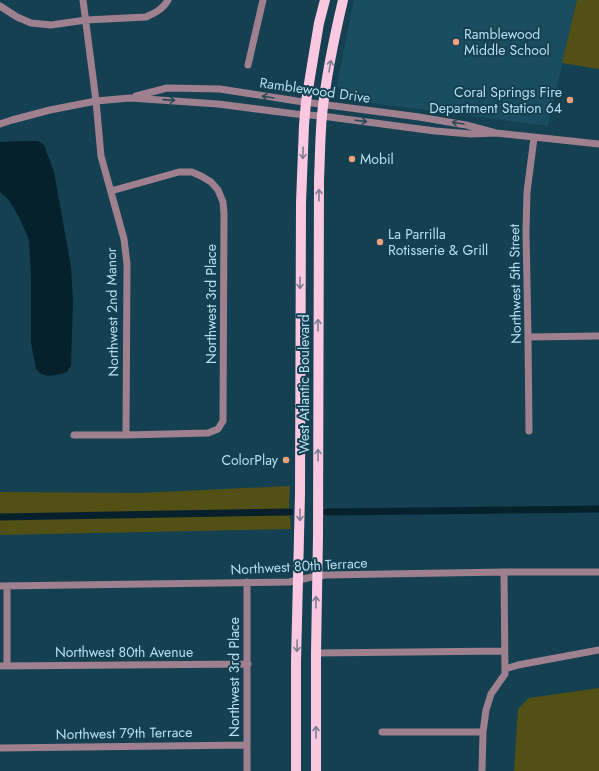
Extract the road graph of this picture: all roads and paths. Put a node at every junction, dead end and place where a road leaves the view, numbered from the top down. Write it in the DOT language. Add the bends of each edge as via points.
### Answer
graph roads {
  1 [pos="83,0"];
  2 [pos="168,0"];
  3 [pos="263,0"];
  4 [pos="325,0"];
  5 [pos="343,0"];
  6 [pos="0,6"];
  7 [pos="86,20"];
  8 [pos="248,65"];
  9 [pos="130,98"];
  10 [pos="96,102"];
  11 [pos="306,102"];
  12 [pos="324,104"];
  13 [pos="305,114"];
  14 [pos="322,116"];
  15 [pos="0,124"];
  16 [pos="496,133"];
  17 [pos="534,138"];
  18 [pos="599,144"];
  19 [pos="111,191"];
  20 [pos="599,336"];
  21 [pos="528,337"];
  22 [pos="529,431"];
  23 [pos="74,435"];
  24 [pos="126,435"];
  25 [pos="504,572"];
  26 [pos="599,572"];
  27 [pos="317,576"];
  28 [pos="298,580"];
  29 [pos="247,582"];
  30 [pos="4,586"];
  31 [pos="599,650"];
  32 [pos="504,651"];
  33 [pos="316,653"];
  34 [pos="248,664"];
  35 [pos="3,666"];
  36 [pos="505,669"];
  37 [pos="382,732"];
  38 [pos="483,732"];
  39 [pos="247,745"];
  40 [pos="0,748"];
  41 [pos="247,771"];
  42 [pos="296,771"];
  43 [pos="316,771"];
  44 [pos="482,771"];
  1 -- 7 [label="street, Northwest 2nd Manor"];
  2 -- 7 [label="street" via="161,9 146,17"];
  3 -- 8 [label="street"];
  4 -- 11 [label="main road, West Atlantic Boulevard"];
  12 -- 5 [label="main road, West Atlantic Boulevard, one-way" via="334,38"];
  6 -- 7 [label="street" via="32,23 51,25"];
  7 -- 10 [label="street, Northwest 2nd Manor"];
  9 -- 10 [label="street, Ramblewood Drive"];
  11 -- 9 [label="street, Ramblewood Drive, one-way" via="220,89 167,88"];
  9 -- 13 [label="street, Ramblewood Drive, one-way" via="218,104"];
  10 -- 15 [label="street, Ramblewood Drive" via="50,110"];
  10 -- 19 [label="street, Northwest 2nd Manor" via="101,156"];
  11 -- 12 [label="street, Ramblewood Drive"];
  11 -- 13 [label="main road, West Atlantic Boulevard"];
  12 -- 14 [label="main road, West Atlantic Boulevard"];
  16 -- 12 [label="street, Ramblewood Drive, one-way" via="419,117"];
  13 -- 14 [label="street, Ramblewood Drive"];
  13 -- 28 [label="main road, West Atlantic Boulevard, one-way" via="300,203"];
  14 -- 16 [label="street, Ramblewood Drive, one-way" via="471,134"];
  27 -- 14 [label="main road, West Atlantic Boulevard, one-way" via="319,188"];
  16 -- 17 [label="street, Ramblewood Drive"];
  17 -- 18 [label="street, Ramblewood Drive"];
  17 -- 21 [label="street, Northwest 5th Street" via="527,192"];
  19 -- 24 [label="street, Northwest 2nd Manor" via="124,239 127,264"];
  19 -- 24 [label="street, Northwest 3rd Place" via="179,172 192,172 211,182 218,190 224,214 223,421 218,429 208,433"];
  20 -- 21 [label="street"];
  21 -- 22 [label="street, Northwest 5th Street"];
  23 -- 24 [label="street"];
  25 -- 26 [label="street, Northwest 80th Terrace"];
  25 -- 27 [label="street, Northwest 80th Terrace"];
  25 -- 32 [label="street"];
  27 -- 28 [label="street, Northwest 80th Terrace"];
  33 -- 27 [label="main road, West Atlantic Boulevard, one-way"];
  28 -- 29 [label="street, Northwest 80th Terrace"];
  28 -- 42 [label="main road, West Atlantic Boulevard, one-way"];
  29 -- 30 [label="street, Northwest 80th Terrace"];
  29 -- 34 [label="street, Northwest 3rd Place"];
  30 -- 35 [label="street"];
  31 -- 36 [label="street"];
  32 -- 33 [label="street"];
  32 -- 36 [label="street"];
  43 -- 33 [label="main road, West Atlantic Boulevard, one-way"];
  34 -- 35 [label="street, Northwest 80th Avenue"];
  34 -- 39 [label="street, Northwest 3rd Place"];
  36 -- 38 [label="street" via="505,674 492,694 486,710"];
  37 -- 38 [label="street"];
  38 -- 44 [label="street"];
  39 -- 40 [label="street, Northwest 79th Terrace"];
  39 -- 41 [label="street, Northwest 3rd Place"];
}
